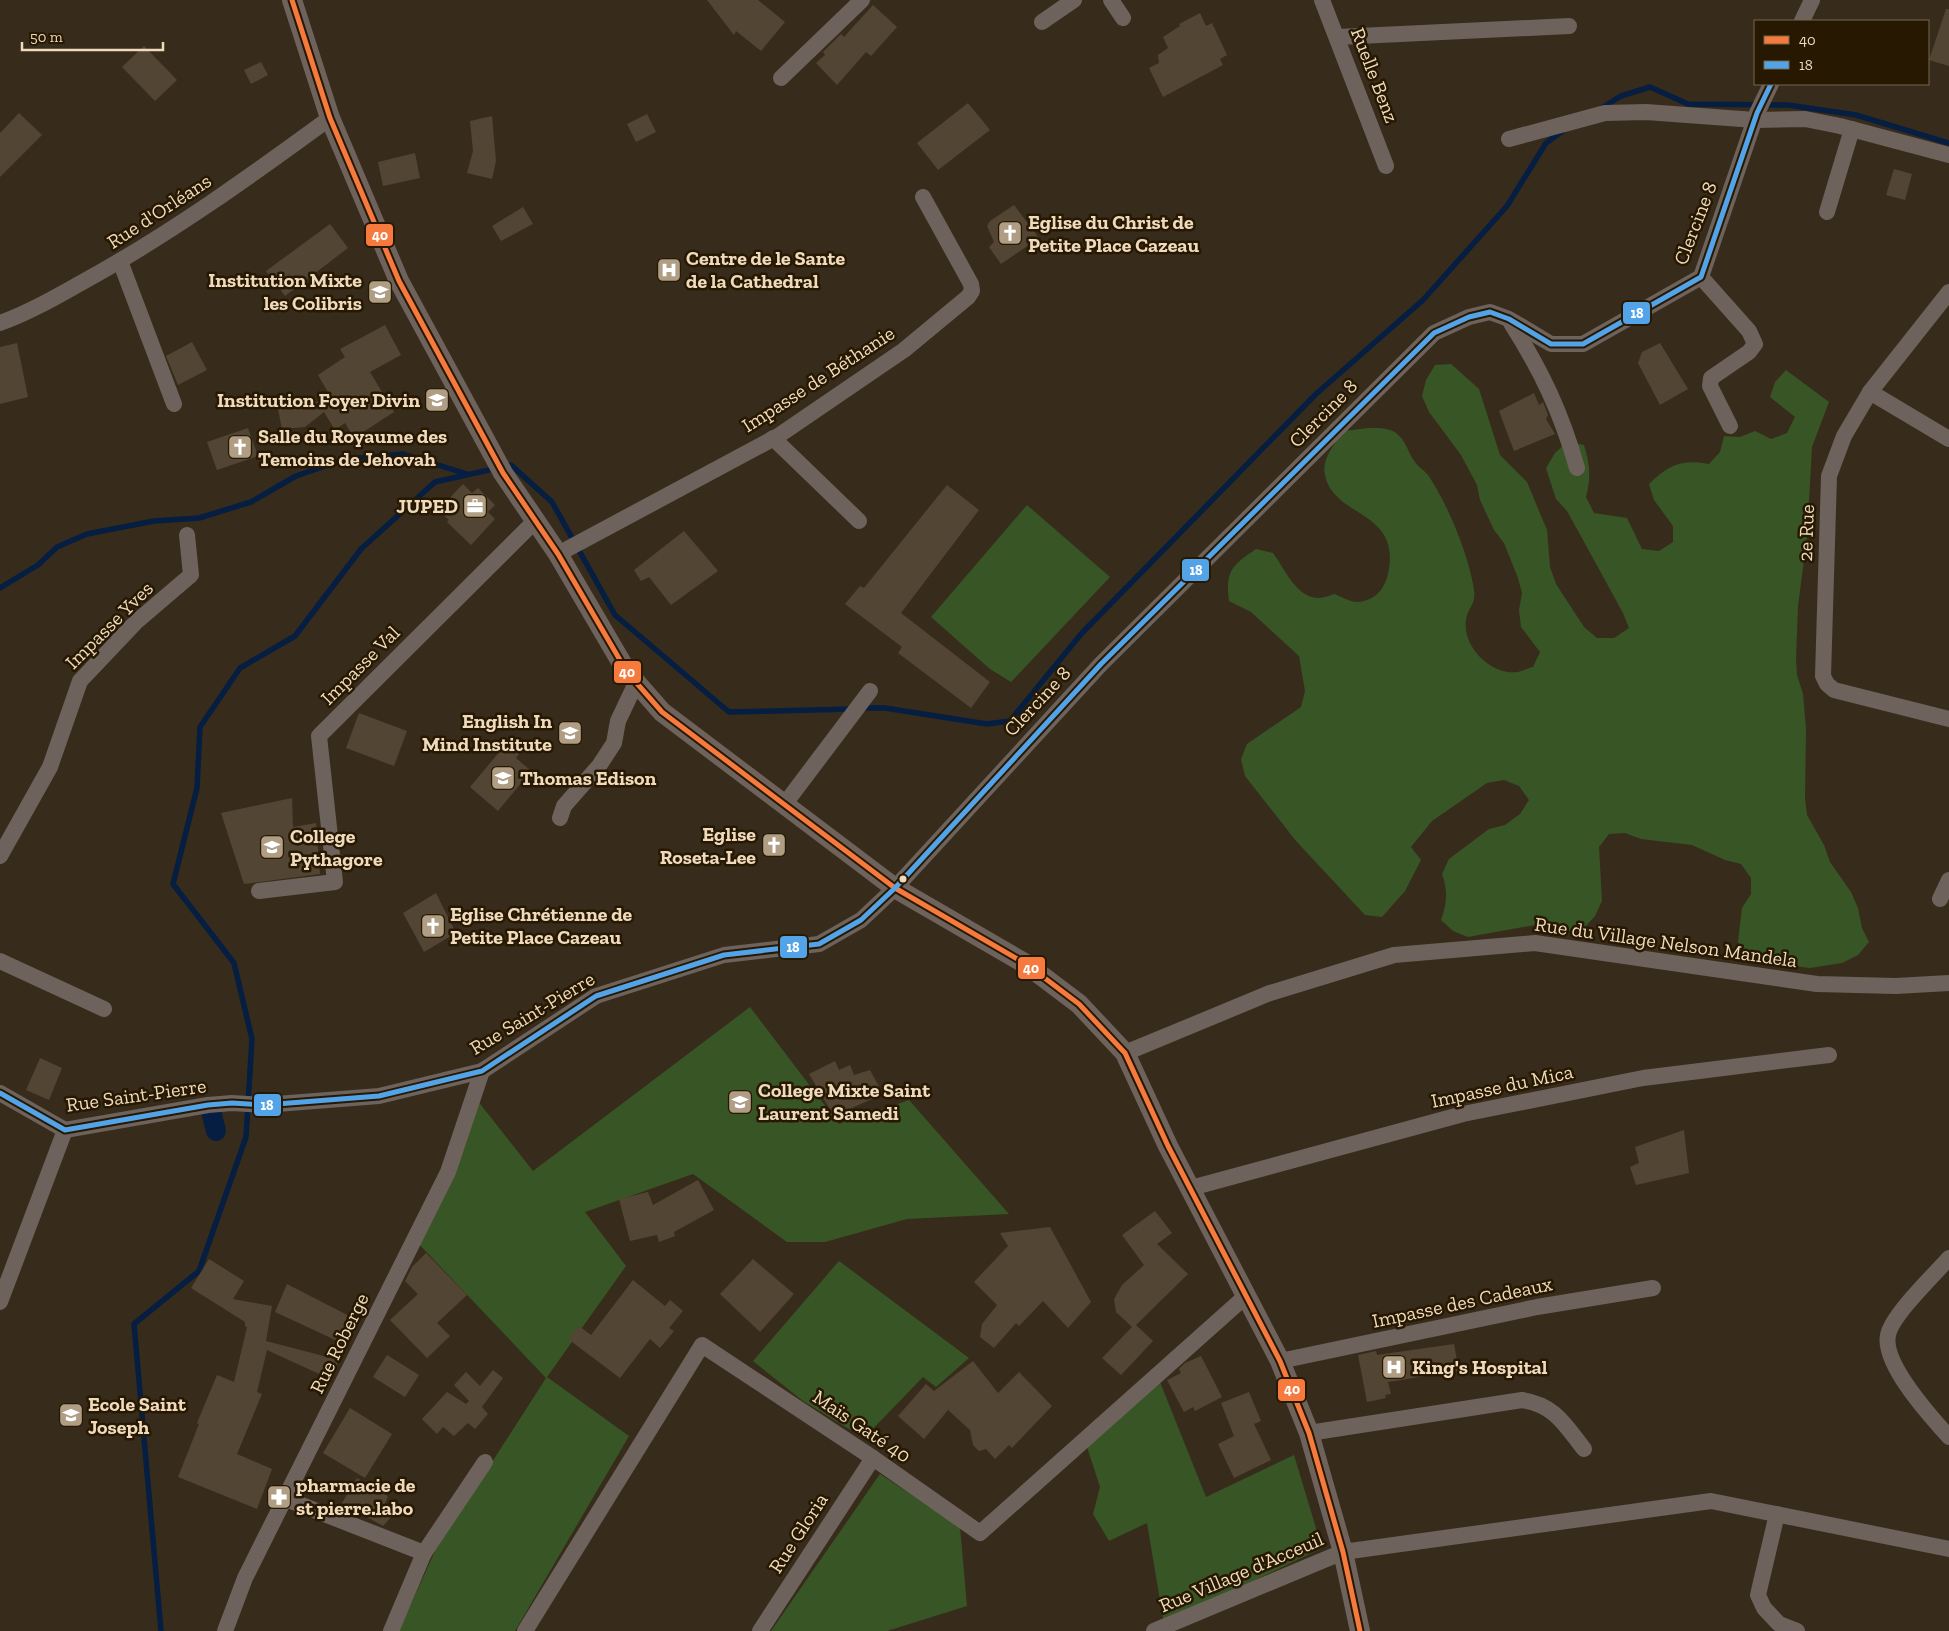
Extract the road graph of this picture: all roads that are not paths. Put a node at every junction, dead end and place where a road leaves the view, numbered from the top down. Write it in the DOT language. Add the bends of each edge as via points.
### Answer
graph roads {
  1 [pos="292,0"];
  2 [pos="862,0"];
  3 [pos="1074,0"];
  4 [pos="1110,0"];
  5 [pos="1322,0"];
  6 [pos="1812,0"];
  7 [pos="1123,18"];
  8 [pos="1802,20"];
  9 [pos="1042,22"];
  10 [pos="1569,26"];
  11 [pos="1338,37"];
  12 [pos="781,78"];
  13 [pos="1768,90"];
  14 [pos="1756,116"];
  15 [pos="330,118"];
  16 [pos="1852,129"];
  17 [pos="1509,139"];
  18 [pos="1949,155"];
  19 [pos="1386,166"];
  20 [pos="923,198"];
  21 [pos="1827,212"];
  22 [pos="120,261"];
  23 [pos="1701,277"];
  24 [pos="1949,292"];
  25 [pos="1509,319"];
  26 [pos="0,323"];
  27 [pos="1870,392"];
  28 [pos="174,404"];
  29 [pos="1730,426"];
  30 [pos="772,438"];
  31 [pos="1949,439"];
  32 [pos="1577,468"];
  33 [pos="536,520"];
  34 [pos="859,521"];
  35 [pos="187,535"];
  36 [pos="562,552"];
  37 [pos="636,683"];
  38 [pos="870,691"];
  39 [pos="1949,719"];
  40 [pos="784,806"];
  41 [pos="560,818"];
  42 [pos="0,856"];
  43 [pos="1949,880"];
  44 [pos="895,888"];
  45 [pos="259,891"];
  46 [pos="1940,899"];
  47 [pos="0,961"];
  48 [pos="1949,983"];
  49 [pos="104,1009"];
  50 [pos="1125,1053"];
  51 [pos="1829,1054"];
  52 [pos="482,1071"];
  53 [pos="0,1093"];
  54 [pos="65,1130"];
  55 [pos="1191,1188"];
  56 [pos="1949,1258"];
  57 [pos="1654,1288"];
  58 [pos="1247,1295"];
  59 [pos="1,1296"];
  60 [pos="1280,1361"];
  61 [pos="1309,1433"];
  62 [pos="1949,1437"];
  63 [pos="1584,1449"];
  64 [pos="873,1458"];
  65 [pos="485,1462"];
  66 [pos="286,1499"];
  67 [pos="1776,1514"];
  68 [pos="1949,1549"];
  69 [pos="1343,1552"];
  70 [pos="424,1553"];
  71 [pos="225,1631"];
  72 [pos="391,1631"];
  73 [pos="525,1631"];
  74 [pos="760,1631"];
  75 [pos="1154,1631"];
  76 [pos="1360,1631"];
  77 [pos="1797,1631"];
  1 -- 15 [label="street"];
  2 -- 12 [label="street"];
  3 -- 9 [label="street"];
  4 -- 7 [label="street"];
  5 -- 11 [label="street, Ruelle Benz"];
  6 -- 8 [label="street"];
  10 -- 11 [label="street"];
  11 -- 19 [label="street, Ruelle Benz"];
  13 -- 14 [label="street, Clercine 8"];
  14 -- 16 [label="street" via="1805,119"];
  14 -- 17 [label="street" via="1606,113"];
  14 -- 23 [label="street, Clercine 8"];
  15 -- 22 [label="street, Rue d'Orléans" via="234,188"];
  15 -- 33 [label="street" via="399,281 500,467"];
  16 -- 18 [label="street"];
  16 -- 21 [label="street"];
  20 -- 30 [label="street, Impasse de Béthanie" via="972,291 904,350"];
  22 -- 26 [label="street, Rue d'Orléans" via="24,315"];
  22 -- 28 [label="street"];
  23 -- 25 [label="street, Clercine 8" via="1583,344 1551,344"];
  23 -- 29 [label="street" via="1749,331 1755,344 1749,352 1711,378 1710,386"];
  24 -- 27 [label="street, 2e Rue"];
  25 -- 32 [label="street" via="1539,368 1565,424"];
  25 -- 44 [label="street, Clercine 8" via="1490,312 1468,317 1434,333 1100,664"];
  27 -- 31 [label="street"];
  27 -- 39 [label="street, 2e Rue" via="1844,436 1829,476 1823,676 1834,690"];
  30 -- 34 [label="street"];
  30 -- 36 [label="street, Impasse de Béthanie"];
  33 -- 36 [label="street"];
  33 -- 45 [label="street, Impasse Val" via="319,736 335,882"];
  35 -- 42 [label="street, Impasse Yves" via="191,575 136,622 80,682 50,767"];
  36 -- 37 [label="street"];
  37 -- 40 [label="street" via="662,712"];
  37 -- 41 [label="street" via="618,722 614,743 599,766 564,806"];
  38 -- 40 [label="street"];
  40 -- 44 [label="street"];
  43 -- 46 [label="street"];
  44 -- 50 [label="street" via="1026,964 1079,1004"];
  44 -- 52 [label="street, Rue Saint-Pierre" via="861,920 819,944 724,955 596,996"];
  47 -- 49 [label="street"];
  48 -- 50 [label="street, Rue du Village Nelson Mandela" via="1896,986 1817,984 1535,943 1394,955 1270,993"];
  50 -- 55 [label="street"];
  51 -- 55 [label="street, Impasse du Mica" via="1643,1078 1463,1114"];
  52 -- 54 [label="street, Rue Saint-Pierre" via="379,1096 264,1105 208,1105"];
  52 -- 66 [label="street, Rue Roberge" via="448,1172"];
  53 -- 54 [label="street, Rue Saint-Pierre"];
  54 -- 59 [label="street"];
  55 -- 58 [label="street"];
  56 -- 62 [label="street" via="1894,1320 1887,1336 1890,1355 1913,1396"];
  57 -- 60 [label="street, Impasse des Cadeaux" via="1537,1307"];
  58 -- 60 [label="street"];
  58 -- 64 [label="street, Maïs Gaté 40" via="980,1534"];
  60 -- 61 [label="street"];
  61 -- 63 [label="street" via="1522,1400 1540,1403 1554,1412"];
  61 -- 69 [label="street"];
  64 -- 73 [label="street, Maïs Gaté 40" via="702,1345"];
  64 -- 74 [label="street, Rue Gloria"];
  65 -- 70 [label="street"];
  66 -- 70 [label="street"];
  66 -- 71 [label="street, Rue Roberge" via="245,1578"];
  67 -- 68 [label="street, Rue Village d'Acceuil"];
  67 -- 69 [label="street, Rue Village d'Acceuil" via="1711,1501"];
  67 -- 77 [label="street" via="1758,1595 1764,1608 1779,1624"];
  69 -- 75 [label="street, Rue Village d'Acceuil"];
  69 -- 76 [label="street"];
  70 -- 72 [label="street"];
}
